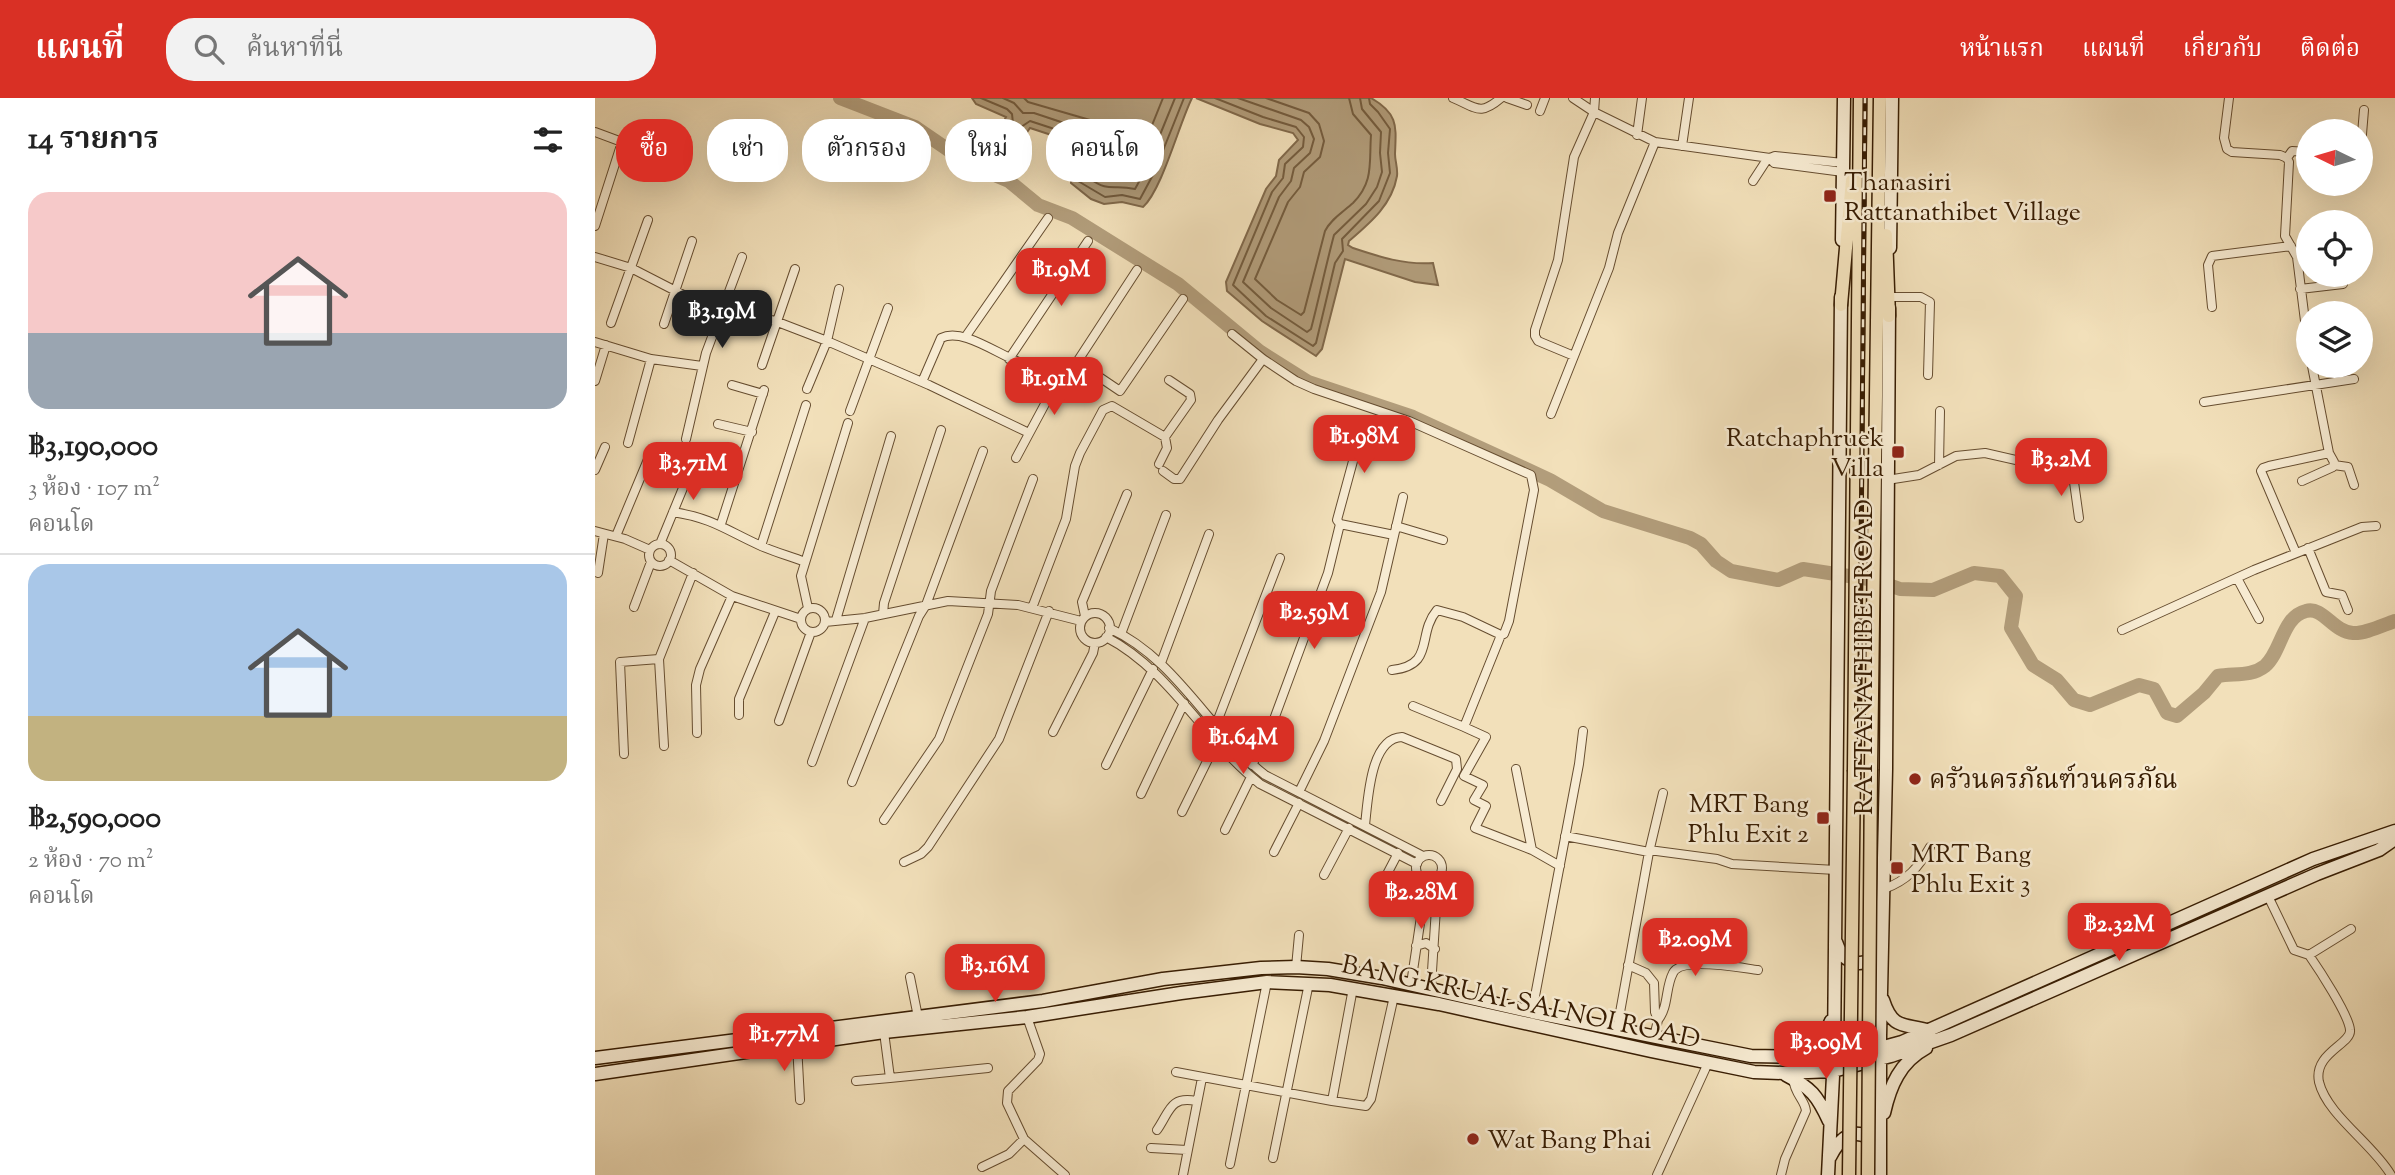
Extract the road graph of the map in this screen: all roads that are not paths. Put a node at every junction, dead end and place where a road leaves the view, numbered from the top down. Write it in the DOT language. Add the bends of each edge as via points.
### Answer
graph roads {
  1 [pos="1453,98"];
  2 [pos="1501,98"];
  3 [pos="1507,98"];
  4 [pos="1545,98"];
  5 [pos="1573,98"];
  6 [pos="1595,98"];
  7 [pos="1642,98"];
  8 [pos="1689,98"];
  9 [pos="1844,98"];
  10 [pos="1859,98"];
  11 [pos="1880,98"];
  12 [pos="1892,98"];
  13 [pos="2229,98"];
  14 [pos="1527,105"];
  15 [pos="2364,110"];
  16 [pos="1540,111"];
  17 [pos="1594,113"];
  18 [pos="2363,119"];
  19 [pos="595,131"];
  20 [pos="1637,135"];
  21 [pos="1655,142"];
  22 [pos="1682,146"];
  23 [pos="2296,151"];
  24 [pos="1769,158"];
  25 [pos="2287,158"];
  26 [pos="1843,167"];
  27 [pos="1753,181"];
  28 [pos="1048,218"];
  29 [pos="648,220"];
  30 [pos="595,226"];
  31 [pos="1088,240"];
  32 [pos="692,241"];
  33 [pos="2291,246"];
  34 [pos="595,257"];
  35 [pos="742,257"];
  36 [pos="631,268"];
  37 [pos="795,269"];
  38 [pos="1137,270"];
  39 [pos="2317,287"];
  40 [pos="839,289"];
  41 [pos="2300,289"];
  42 [pos="675,290"];
  43 [pos="1889,297"];
  44 [pos="1183,299"];
  45 [pos="2302,301"];
  46 [pos="1840,305"];
  47 [pos="2212,307"];
  48 [pos="888,308"];
  49 [pos="722,310"];
  50 [pos="1889,316"];
  51 [pos="777,321"];
  52 [pos="611,323"];
  53 [pos="664,324"];
  54 [pos="1232,334"];
  55 [pos="966,337"];
  56 [pos="827,341"];
  57 [pos="595,342"];
  58 [pos="605,345"];
  59 [pos="1574,356"];
  60 [pos="651,359"];
  61 [pos="869,359"];
  62 [pos="1009,359"];
  63 [pos="1263,359"];
  64 [pos="1077,362"];
  65 [pos="762,365"];
  66 [pos="702,366"];
  67 [pos="1051,367"];
  68 [pos="1928,375"];
  69 [pos="2314,378"];
  70 [pos="2354,379"];
  71 [pos="1168,380"];
  72 [pos="595,381"];
  73 [pos="922,382"];
  74 [pos="731,385"];
  75 [pos="2315,385"];
  76 [pos="807,389"];
  77 [pos="2204,402"];
  78 [pos="806,405"];
  79 [pos="850,411"];
  80 [pos="1940,411"];
  81 [pos="1551,414"];
  82 [pos="718,424"];
  83 [pos="848,424"];
  84 [pos="1362,428"];
  85 [pos="941,430"];
  86 [pos="752,432"];
  87 [pos="1029,433"];
  88 [pos="891,436"];
  89 [pos="1165,437"];
  90 [pos="686,439"];
  91 [pos="628,443"];
  92 [pos="604,447"];
  93 [pos="699,449"];
  94 [pos="983,451"];
  95 [pos="2329,453"];
  96 [pos="649,457"];
  97 [pos="1016,458"];
  98 [pos="1939,465"];
  99 [pos="2334,466"];
  100 [pos="595,470"];
  101 [pos="1033,479"];
  102 [pos="1887,480"];
  103 [pos="2302,481"];
  104 [pos="2354,485"];
  105 [pos="1127,494"];
  106 [pos="1403,497"];
  107 [pos="673,512"];
  108 [pos="1166,515"];
  109 [pos="2079,518"];
  110 [pos="721,524"];
  111 [pos="1340,524"];
  112 [pos="2376,526"];
  113 [pos="1395,531"];
  114 [pos="599,533"];
  115 [pos="1209,534"];
  116 [pos="616,536"];
  117 [pos="1443,540"];
  118 [pos="660,544"];
  119 [pos="761,546"];
  120 [pos="2308,548"];
  121 [pos="650,550"];
  122 [pos="2296,552"];
  123 [pos="1280,558"];
  124 [pos="669,560"];
  125 [pos="651,562"];
  126 [pos="805,562"];
  127 [pos="599,573"];
  128 [pos="693,573"];
  129 [pos="2237,578"];
  130 [pos="732,596"];
  131 [pos="989,603"];
  132 [pos="926,605"];
  133 [pos="634,607"];
  134 [pos="808,608"];
  135 [pos="1032,608"];
  136 [pos="2348,610"];
  137 [pos="1049,611"];
  138 [pos="775,612"];
  139 [pos="883,614"];
  140 [pos="865,618"];
  141 [pos="1083,618"];
  142 [pos="801,619"];
  143 [pos="2259,619"];
  144 [pos="836,620"];
  145 [pos="825,622"];
  146 [pos="2122,630"];
  147 [pos="811,632"];
  148 [pos="1107,633"];
  149 [pos="1122,634"];
  150 [pos="1501,635"];
  151 [pos="1095,643"];
  152 [pos="659,659"];
  153 [pos="1161,663"];
  154 [pos="1153,669"];
  155 [pos="1392,670"];
  156 [pos="1184,703"];
  157 [pos="1413,706"];
  158 [pos="739,715"];
  159 [pos="779,721"];
  160 [pos="1214,725"];
  161 [pos="1464,727"];
  162 [pos="1583,731"];
  163 [pos="1053,732"];
  164 [pos="1207,732"];
  165 [pos="697,733"];
  166 [pos="1216,743"];
  167 [pos="664,746"];
  168 [pos="624,754"];
  169 [pos="812,762"];
  170 [pos="1106,765"];
  171 [pos="1252,765"];
  172 [pos="1516,769"];
  173 [pos="1251,777"];
  174 [pos="852,782"];
  175 [pos="1299,792"];
  176 [pos="1663,793"];
  177 [pos="1141,794"];
  178 [pos="1441,801"];
  179 [pos="1299,803"];
  180 [pos="1182,812"];
  181 [pos="884,820"];
  182 [pos="1365,825"];
  183 [pos="1349,828"];
  184 [pos="1225,830"];
  185 [pos="2395,831"];
  186 [pos="1565,836"];
  187 [pos="2395,839"];
  188 [pos="1930,847"];
  189 [pos="1532,850"];
  190 [pos="1649,851"];
  191 [pos="1274,852"];
  192 [pos="1398,853"];
  193 [pos="1420,860"];
  194 [pos="904,862"];
  195 [pos="1560,866"];
  196 [pos="1836,870"];
  197 [pos="1324,875"];
  198 [pos="1438,876"];
  199 [pos="1425,880"];
  200 [pos="2262,881"];
  201 [pos="1884,889"];
  202 [pos="2268,895"];
  203 [pos="1374,899"];
  204 [pos="2351,929"];
  205 [pos="1835,933"];
  206 [pos="1299,934"];
  207 [pos="1882,937"];
  208 [pos="1416,946"];
  209 [pos="1435,949"];
  210 [pos="2309,955"];
  211 [pos="1628,965"];
  212 [pos="1296,967"];
  213 [pos="1881,968"];
  214 [pos="1758,970"];
  215 [pos="909,978"];
  216 [pos="1267,982"];
  217 [pos="1309,983"];
  218 [pos="1411,984"];
  219 [pos="1431,987"];
  220 [pos="1353,988"];
  221 [pos="1394,996"];
  222 [pos="1532,1012"];
  223 [pos="1834,1014"];
  224 [pos="918,1017"];
  225 [pos="1027,1017"];
  226 [pos="1658,1020"];
  227 [pos="1617,1029"];
  228 [pos="1930,1031"];
  229 [pos="884,1032"];
  230 [pos="1951,1035"];
  231 [pos="1654,1037"];
  232 [pos="797,1044"];
  233 [pos="1880,1054"];
  234 [pos="1796,1056"];
  235 [pos="1834,1056"];
  236 [pos="595,1058"];
  237 [pos="1708,1063"];
  238 [pos="988,1068"];
  239 [pos="1176,1072"];
  240 [pos="1833,1072"];
  241 [pos="595,1074"];
  242 [pos="1792,1075"];
  243 [pos="890,1078"];
  244 [pos="1202,1078"];
  245 [pos="856,1081"];
  246 [pos="1246,1085"];
  247 [pos="1287,1093"];
  248 [pos="800,1100"];
  249 [pos="1196,1101"];
  250 [pos="1332,1101"];
  251 [pos="1831,1125"];
  252 [pos="1157,1130"];
  253 [pos="1879,1131"];
  254 [pos="1024,1139"];
  255 [pos="1151,1148"];
  256 [pos="1187,1150"];
  257 [pos="1880,1157"];
  258 [pos="1273,1158"];
  259 [pos="1829,1161"];
  260 [pos="1230,1164"];
  261 [pos="982,1167"];
  262 [pos="1065,1175"];
  263 [pos="1183,1175"];
  264 [pos="1657,1175"];
  265 [pos="1781,1175"];
  266 [pos="1828,1175"];
  267 [pos="1849,1175"];
  268 [pos="1868,1175"];
  269 [pos="1880,1175"];
  270 [pos="2391,1175"];
  1 -- 2 [label="street" via="1483,110"];
  3 -- 14 [label="street"];
  4 -- 16 [label="street"];
  5 -- 17 [label="street"];
  6 -- 17 [label="street"];
  7 -- 20 [label="street"];
  8 -- 22 [label="street"];
  9 -- 26 [label="main road, RATTANATHIBET ROAD"];
  10 -- 46 [label="main road"];
  10 -- 267 [label="main road, RATTANATHIBET ROAD, bridge"];
  11 -- 50 [label="main road"];
  11 -- 268 [label="main road, RATTANATHIBET ROAD, bridge"];
  12 -- 43 [label="main road, RATTANATHIBET ROAD"];
  13 -- 25 [label="street" via="2227,149"];
  15 -- 18 [label="street"];
  17 -- 20 [label="street"];
  17 -- 59 [label="street" via="1574,157 1558,260 1535,330 1538,341"];
  19 -- 30 [label="street" via="622,142"];
  20 -- 21 [label="street"];
  21 -- 22 [label="street"];
  21 -- 59 [label="street"];
  22 -- 24 [label="street"];
  23 -- 25 [label="street"];
  24 -- 26 [label="street" via="1775,163"];
  24 -- 27 [label="street"];
  25 -- 33 [label="street" via="2290,170 2284,227"];
  26 -- 46 [label="main road, RATTANATHIBET ROAD"];
  28 -- 55 [label="street"];
  29 -- 36 [label="street"];
  31 -- 62 [label="street"];
  32 -- 42 [label="street"];
  33 -- 41 [label="street" via="2297,257"];
  33 -- 47 [label="street" via="2211,256"];
  34 -- 36 [label="street"];
  35 -- 49 [label="street"];
  36 -- 42 [label="street"];
  36 -- 52 [label="street"];
  37 -- 51 [label="street"];
  38 -- 64 [label="street"];
  39 -- 41 [label="street"];
  40 -- 56 [label="street"];
  41 -- 45 [label="street"];
  42 -- 49 [label="street"];
  42 -- 53 [label="street"];
  43 -- 50 [label="main road, RATTANATHIBET ROAD"];
  43 -- 68 [label="street" via="1921,297 1930,302"];
  44 -- 64 [label="street" via="1120,391"];
  46 -- 196 [label="main road, RATTANATHIBET ROAD"];
  48 -- 61 [label="street"];
  49 -- 51 [label="street"];
  49 -- 66 [label="street"];
  50 -- 102 [label="main road, RATTANATHIBET ROAD"];
  51 -- 56 [label="street"];
  51 -- 65 [label="street"];
  54 -- 63 [label="street"];
  55 -- 62 [label="street"];
  55 -- 73 [label="street" via="949,334 941,338"];
  56 -- 61 [label="street"];
  56 -- 76 [label="street"];
  57 -- 58 [label="street"];
  58 -- 60 [label="street"];
  58 -- 72 [label="street"];
  59 -- 81 [label="street"];
  60 -- 66 [label="street"];
  60 -- 91 [label="street"];
  61 -- 73 [label="street"];
  61 -- 79 [label="street"];
  62 -- 67 [label="street"];
  63 -- 89 [label="street" via="1180,479 1161,468"];
  63 -- 150 [label="street" via="1314,389 1409,421 1531,475 1534,490 1509,621"];
  64 -- 67 [label="street"];
  66 -- 90 [label="street"];
  67 -- 87 [label="street" via="1053,389"];
  69 -- 75 [label="street"];
  70 -- 75 [label="street"];
  71 -- 89 [label="street" via="1190,394 1191,400"];
  73 -- 87 [label="street"];
  74 -- 86 [label="street" via="764,392"];
  75 -- 77 [label="street"];
  75 -- 95 [label="street"];
  78 -- 119 [label="street"];
  80 -- 98 [label="street"];
  82 -- 86 [label="street"];
  83 -- 126 [label="street"];
  84 -- 111 [label="street" via="1338,514"];
  85 -- 139 [label="street"];
  86 -- 110 [label="street"];
  87 -- 97 [label="street"];
  88 -- 144 [label="street"];
  89 -- 135 [label="street" via="1112,406 1103,410 1075,466 1066,519"];
  92 -- 100 [label="street"];
  93 -- 107 [label="street"];
  94 -- 132 [label="street"];
  95 -- 99 [label="street"];
  95 -- 122 [label="street" via="2262,469"];
  96 -- 116 [label="street"];
  98 -- 102 [label="street" via="1919,475"];
  98 -- 109 [label="street" via="1956,456 1985,453 2068,472 2073,475"];
  99 -- 103 [label="street"];
  99 -- 104 [label="street" via="2348,467"];
  101 -- 131 [label="street"];
  102 -- 201 [label="main road, RATTANATHIBET ROAD"];
  105 -- 141 [label="street" via="1084,598"];
  106 -- 113 [label="street"];
  107 -- 110 [label="street"];
  107 -- 118 [label="street"];
  108 -- 149 [label="street"];
  110 -- 119 [label="street"];
  111 -- 113 [label="street"];
  111 -- 171 [label="street" via="1328,573 1270,730"];
  112 -- 120 [label="street"];
  113 -- 117 [label="street"];
  113 -- 175 [label="street" via="1381,592 1324,741"];
  114 -- 116 [label="street"];
  114 -- 127 [label="street"];
  115 -- 153 [label="street"];
  116 -- 121 [label="street"];
  118 -- 121 [label="street"];
  118 -- 124 [label="street" via="668,548"];
  119 -- 126 [label="street"];
  120 -- 122 [label="street"];
  120 -- 136 [label="street" via="2326,592 2342,596"];
  121 -- 125 [label="street"];
  122 -- 129 [label="street"];
  123 -- 160 [label="street"];
  124 -- 125 [label="street" via="663,566"];
  124 -- 128 [label="street"];
  125 -- 133 [label="street"];
  126 -- 134 [label="street" via="800,580"];
  128 -- 130 [label="street"];
  128 -- 152 [label="street"];
  129 -- 143 [label="street"];
  129 -- 146 [label="street"];
  130 -- 138 [label="street"];
  130 -- 165 [label="street" via="700,668"];
  131 -- 132 [label="street"];
  131 -- 135 [label="street"];
  131 -- 181 [label="street" via="939,739"];
  132 -- 139 [label="street"];
  132 -- 174 [label="street"];
  134 -- 142 [label="street"];
  134 -- 145 [label="street" via="823,612"];
  135 -- 137 [label="street"];
  137 -- 141 [label="street"];
  137 -- 194 [label="street" via="999,739 928,847"];
  138 -- 142 [label="street"];
  138 -- 158 [label="street" via="739,699"];
  139 -- 140 [label="street"];
  140 -- 144 [label="street"];
  140 -- 169 [label="street"];
  141 -- 148 [label="street" via="1100,614 1108,622"];
  141 -- 151 [label="street" via="1081,633"];
  142 -- 147 [label="street" via="803,628"];
  144 -- 145 [label="street"];
  145 -- 147 [label="street" via="821,630"];
  147 -- 159 [label="street"];
  148 -- 149 [label="street"];
  148 -- 151 [label="street"];
  148 -- 154 [label="street"];
  149 -- 153 [label="street"];
  150 -- 155 [label="street" via="1437,610 1415,664"];
  150 -- 161 [label="street"];
  151 -- 163 [label="street"];
  152 -- 167 [label="street"];
  152 -- 168 [label="street" via="620,662"];
  153 -- 160 [label="street"];
  154 -- 156 [label="street"];
  154 -- 170 [label="street"];
  156 -- 164 [label="street"];
  156 -- 177 [label="street"];
  157 -- 161 [label="street"];
  160 -- 164 [label="street"];
  160 -- 171 [label="street"];
  161 -- 189 [label="street" via="1486,737 1464,776 1483,785 1474,800 1486,806 1475,828"];
  162 -- 186 [label="street"];
  164 -- 166 [label="street"];
  166 -- 173 [label="street"];
  166 -- 180 [label="street"];
  171 -- 175 [label="street"];
  172 -- 189 [label="street"];
  173 -- 179 [label="street"];
  173 -- 184 [label="street"];
  175 -- 182 [label="street"];
  176 -- 190 [label="street"];
  178 -- 182 [label="street" via="1457,769 1456,759 1393,737 1377,757"];
  179 -- 183 [label="street"];
  179 -- 191 [label="street"];
  182 -- 193 [label="street"];
  183 -- 192 [label="street"];
  183 -- 197 [label="street"];
  185 -- 200 [label="main road, BANG KRUAI-SAI NOI ROAD"];
  186 -- 190 [label="street"];
  186 -- 195 [label="street"];
  187 -- 202 [label="main road, BANG KRUAI-SAI NOI ROAD" via="2379,850"];
  188 -- 201 [label="street" via="1905,880"];
  189 -- 195 [label="street"];
  190 -- 196 [label="street" via="1731,864"];
  190 -- 211 [label="street"];
  192 -- 193 [label="street"];
  192 -- 203 [label="street"];
  193 -- 198 [label="street" via="1433,856 1441,862"];
  193 -- 199 [label="street" via="1418,874"];
  195 -- 222 [label="street"];
  196 -- 205 [label="main road, RATTANATHIBET ROAD"];
  198 -- 199 [label="street"];
  198 -- 209 [label="street"];
  199 -- 208 [label="street"];
  200 -- 202 [label="main road"];
  200 -- 228 [label="main road, BANG KRUAI-SAI NOI ROAD"];
  201 -- 207 [label="main road, RATTANATHIBET ROAD"];
  202 -- 210 [label="street" via="2294,950"];
  202 -- 230 [label="main road, BANG KRUAI-SAI NOI ROAD"];
  204 -- 210 [label="street"];
  205 -- 207 [label="main road" via="1839,953 1859,963 1874,958"];
  205 -- 223 [label="main road, RATTANATHIBET ROAD"];
  206 -- 212 [label="street"];
  207 -- 213 [label="main road, RATTANATHIBET ROAD"];
  208 -- 209 [label="street" via="1426,943"];
  208 -- 218 [label="street"];
  209 -- 219 [label="street"];
  210 -- 270 [label="street" via="2350,1030 2325,1056 2319,1077 2322,1088 2337,1113 2381,1158"];
  211 -- 226 [label="street" via="1651,977"];
  211 -- 227 [label="street"];
  212 -- 218 [label="main road, BANG KRUAI-SAI NOI ROAD"];
  212 -- 224 [label="main road, BANG KRUAI-SAI NOI ROAD" via="1163,979"];
  213 -- 228 [label="main road" via="1888,1013 1906,1027"];
  213 -- 233 [label="main road, RATTANATHIBET ROAD"];
  214 -- 226 [label="street" via="1680,965 1673,971"];
  215 -- 224 [label="street"];
  216 -- 217 [label="main road, BANG KRUAI-SAI NOI ROAD"];
  216 -- 225 [label="main road, BANG KRUAI-SAI NOI ROAD"];
  216 -- 246 [label="street"];
  217 -- 220 [label="main road, BANG KRUAI-SAI NOI ROAD"];
  217 -- 247 [label="street"];
  218 -- 219 [label="main road, BANG KRUAI-SAI NOI ROAD"];
  219 -- 222 [label="main road, BANG KRUAI-SAI NOI ROAD"];
  220 -- 221 [label="main road, BANG KRUAI-SAI NOI ROAD"];
  220 -- 250 [label="street"];
  221 -- 237 [label="main road, BANG KRUAI-SAI NOI ROAD"];
  221 -- 250 [label="street" via="1369,1104"];
  222 -- 227 [label="main road, BANG KRUAI-SAI NOI ROAD"];
  223 -- 234 [label="main road" via="1819,1041"];
  223 -- 235 [label="main road, RATTANATHIBET ROAD"];
  224 -- 236 [label="main road, BANG KRUAI-SAI NOI ROAD"];
  225 -- 229 [label="main road, BANG KRUAI-SAI NOI ROAD"];
  225 -- 254 [label="street" via="1040,1055 1006,1096"];
  226 -- 231 [label="street"];
  227 -- 231 [label="main road, BANG KRUAI-SAI NOI ROAD"];
  228 -- 233 [label="main road, BANG KRUAI-SAI NOI ROAD"];
  229 -- 232 [label="main road, BANG KRUAI-SAI NOI ROAD"];
  229 -- 243 [label="street"];
  230 -- 233 [label="main road, BANG KRUAI-SAI NOI ROAD"];
  230 -- 253 [label="main road" via="1919,1052 1898,1072"];
  231 -- 234 [label="main road, BANG KRUAI-SAI NOI ROAD" via="1751,1056"];
  232 -- 241 [label="main road, BANG KRUAI-SAI NOI ROAD"];
  232 -- 248 [label="street"];
  233 -- 235 [label="main road, BANG KRUAI-SAI NOI ROAD"];
  233 -- 240 [label="main road, BANG KRUAI-SAI NOI ROAD"];
  233 -- 253 [label="main road, RATTANATHIBET ROAD"];
  234 -- 235 [label="main road, BANG KRUAI-SAI NOI ROAD"];
  234 -- 242 [label="main road"];
  235 -- 240 [label="main road, RATTANATHIBET ROAD"];
  237 -- 242 [label="main road, BANG KRUAI-SAI NOI ROAD"];
  237 -- 264 [label="street"];
  238 -- 243 [label="street"];
  239 -- 244 [label="street"];
  240 -- 242 [label="main road, BANG KRUAI-SAI NOI ROAD"];
  240 -- 251 [label="main road, RATTANATHIBET ROAD"];
  242 -- 251 [label="main road" via="1819,1099"];
  242 -- 265 [label="street" via="1806,1111"];
  243 -- 245 [label="street"];
  244 -- 246 [label="street"];
  244 -- 249 [label="street"];
  246 -- 247 [label="street"];
  246 -- 260 [label="street"];
  247 -- 250 [label="street"];
  247 -- 258 [label="street"];
  249 -- 252 [label="street" via="1176,1101"];
  249 -- 256 [label="street"];
  251 -- 259 [label="main road, RATTANATHIBET ROAD"];
  253 -- 257 [label="main road, RATTANATHIBET ROAD"];
  254 -- 261 [label="street" via="1009,1154"];
  254 -- 262 [label="street"];
  255 -- 256 [label="street"];
  256 -- 263 [label="street"];
  257 -- 259 [label="main road" via="1874,1140 1860,1134 1842,1140"];
  257 -- 269 [label="main road, RATTANATHIBET ROAD"];
  259 -- 266 [label="main road, RATTANATHIBET ROAD"];
}
